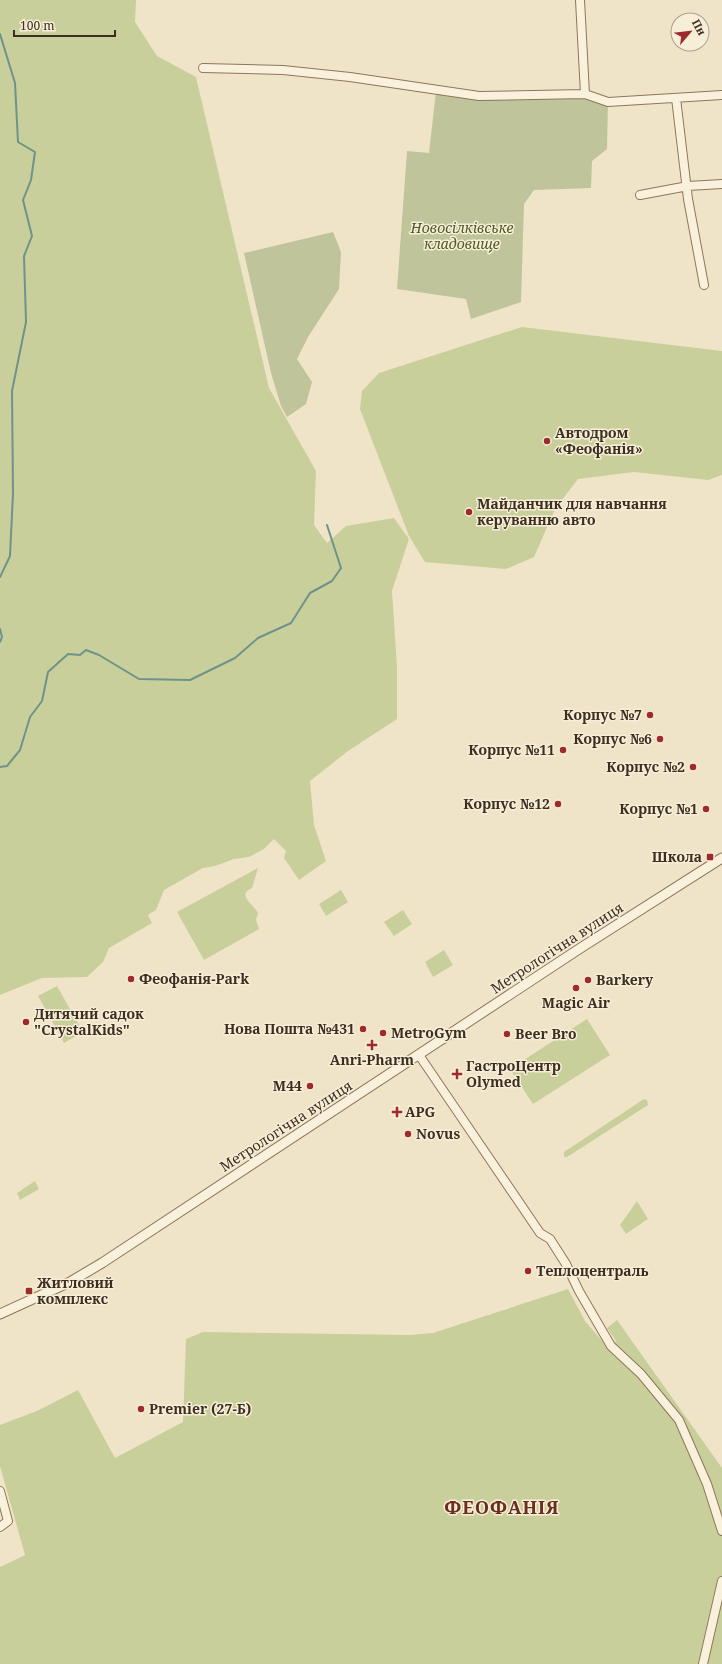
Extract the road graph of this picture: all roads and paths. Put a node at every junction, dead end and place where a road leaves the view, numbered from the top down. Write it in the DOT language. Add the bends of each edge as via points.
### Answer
graph roads {
  1 [pos="580,0"];
  2 [pos="203,68"];
  3 [pos="585,94"];
  4 [pos="722,95"];
  5 [pos="676,98"];
  6 [pos="722,184"];
  7 [pos="688,186"];
  8 [pos="640,195"];
  9 [pos="704,285"];
  10 [pos="722,858"];
  11 [pos="419,1055"];
  12 [pos="0,1314"];
  13 [pos="0,1491"];
  14 [pos="2,1526"];
  15 [pos="722,1531"];
  16 [pos="722,1581"];
  17 [pos="703,1664"];
  1 -- 3 [label="street"];
  2 -- 3 [label="street" via="283,70 479,96"];
  3 -- 5 [label="street" via="608,102"];
  4 -- 5 [label="street"];
  5 -- 7 [label="street"];
  6 -- 7 [label="street"];
  7 -- 8 [label="street"];
  7 -- 9 [label="street" via="688,199"];
  10 -- 11 [label="street, Метрологічна вулиця"];
  11 -- 12 [label="street, Метрологічна вулиця" via="85,1274"];
  11 -- 15 [label="street" via="540,1233 550,1239 611,1346 641,1374 679,1420 707,1484"];
  13 -- 14 [label="street" via="8,1519"];
  16 -- 17 [label="street"];
}
